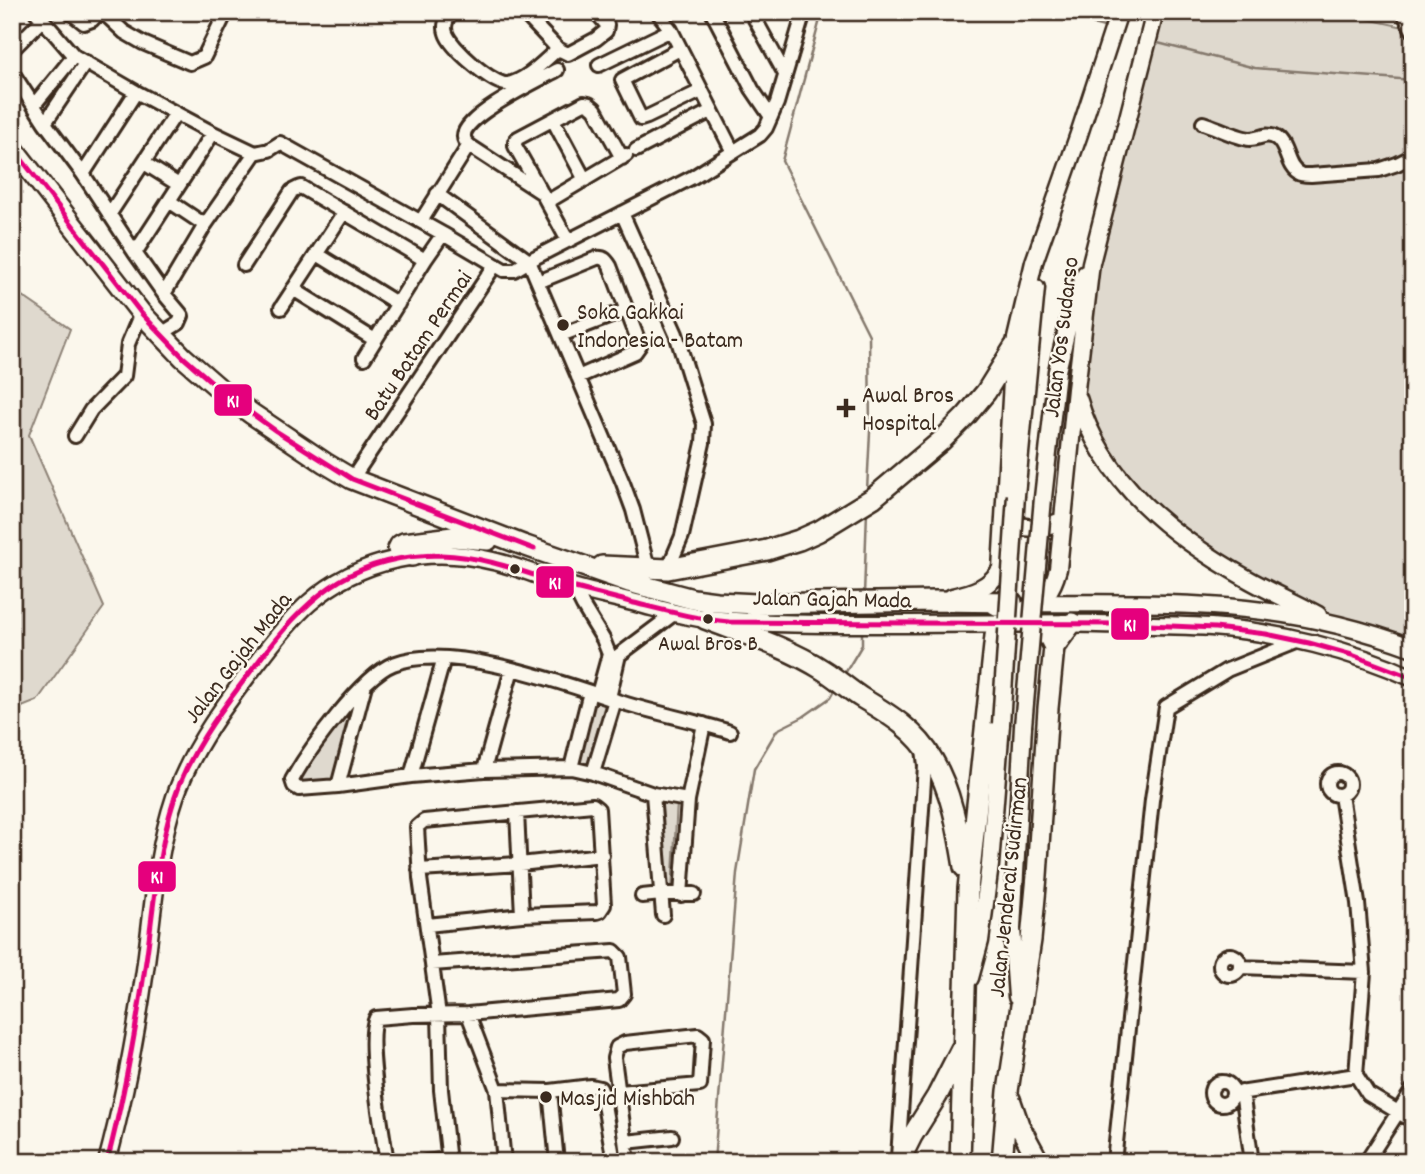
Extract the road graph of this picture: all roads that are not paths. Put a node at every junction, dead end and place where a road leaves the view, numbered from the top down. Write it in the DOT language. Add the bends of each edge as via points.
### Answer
graph roads {
  1 [pos="70,12"];
  2 [pos="226,12"];
  3 [pos="451,12"];
  4 [pos="523,12"];
  5 [pos="596,12"];
  6 [pos="712,12"];
  7 [pos="751,12"];
  8 [pos="804,12"];
  9 [pos="1119,12"];
  10 [pos="1155,12"];
  11 [pos="1403,12"];
  12 [pos="106,13"];
  13 [pos="659,13"];
  14 [pos="39,16"];
  15 [pos="96,28"];
  16 [pos="671,30"];
  17 [pos="1413,31"];
  18 [pos="558,49"];
  19 [pos="680,49"];
  20 [pos="12,50"];
  21 [pos="80,59"];
  22 [pos="557,70"];
  23 [pos="12,72"];
  24 [pos="785,74"];
  25 [pos="622,80"];
  26 [pos="701,90"];
  27 [pos="136,92"];
  28 [pos="34,105"];
  29 [pos="711,111"];
  30 [pos="176,113"];
  31 [pos="771,117"];
  32 [pos="641,119"];
  33 [pos="553,120"];
  34 [pos="45,123"];
  35 [pos="1203,123"];
  36 [pos="213,133"];
  37 [pos="650,142"];
  38 [pos="469,145"];
  39 [pos="12,147"];
  40 [pos="733,152"];
  41 [pos="255,153"];
  42 [pos="628,155"];
  43 [pos="1413,156"];
  44 [pos="144,163"];
  45 [pos="83,174"];
  46 [pos="585,180"];
  47 [pos="179,185"];
  48 [pos="437,194"];
  49 [pos="544,198"];
  50 [pos="169,201"];
  51 [pos="344,212"];
  52 [pos="622,213"];
  53 [pos="109,215"];
  54 [pos="421,221"];
  55 [pos="205,225"];
  56 [pos="443,234"];
  57 [pos="568,241"];
  58 [pos="135,253"];
  59 [pos="317,254"];
  60 [pos="425,260"];
  61 [pos="529,261"];
  62 [pos="1091,263"];
  63 [pos="244,265"];
  64 [pos="495,265"];
  65 [pos="1033,266"];
  66 [pos="538,282"];
  67 [pos="293,289"];
  68 [pos="164,294"];
  69 [pos="398,304"];
  70 [pos="281,308"];
  71 [pos="627,310"];
  72 [pos="141,313"];
  73 [pos="161,334"];
  74 [pos="561,335"];
  75 [pos="375,340"];
  76 [pos="1014,347"];
  77 [pos="365,358"];
  78 [pos="578,377"];
  79 [pos="1076,389"];
  80 [pos="75,436"];
  81 [pos="352,479"];
  82 [pos="1005,516"];
  83 [pos="1062,521"];
  84 [pos="523,545"];
  85 [pos="412,556"];
  86 [pos="570,561"];
  87 [pos="658,568"];
  88 [pos="1001,569"];
  89 [pos="574,588"];
  90 [pos="936,601"];
  91 [pos="1027,612"];
  92 [pos="675,613"];
  93 [pos="757,613"];
  94 [pos="705,619"];
  95 [pos="1072,623"];
  96 [pos="1334,624"];
  97 [pos="1299,641"];
  98 [pos="1054,647"];
  99 [pos="1413,648"];
  100 [pos="614,655"];
  101 [pos="444,658"];
  102 [pos="512,669"];
  103 [pos="1413,678"];
  104 [pos="366,683"];
  105 [pos="603,696"];
  106 [pos="989,706"];
  107 [pos="1048,708"];
  108 [pos="704,724"];
  109 [pos="730,732"];
  110 [pos="921,742"];
  111 [pos="571,768"];
  112 [pos="484,770"];
  113 [pos="593,773"];
  114 [pos="411,776"];
  115 [pos="338,786"];
  116 [pos="653,794"];
  117 [pos="1340,795"];
  118 [pos="688,800"];
  119 [pos="517,812"];
  120 [pos="602,855"];
  121 [pos="520,864"];
  122 [pos="419,870"];
  123 [pos="968,889"];
  124 [pos="661,894"];
  125 [pos="642,896"];
  126 [pos="522,915"];
  127 [pos="663,915"];
  128 [pos="427,925"];
  129 [pos="432,964"];
  130 [pos="1240,967"];
  131 [pos="1364,972"];
  132 [pos="965,997"];
  133 [pos="468,1014"];
  134 [pos="439,1015"];
  135 [pos="1019,1017"];
  136 [pos="963,1044"];
  137 [pos="1356,1075"];
  138 [pos="1413,1089"];
  139 [pos="496,1090"];
  140 [pos="550,1091"];
  141 [pos="1008,1091"];
  142 [pos="619,1092"];
  143 [pos="1399,1113"];
  144 [pos="1413,1121"];
  145 [pos="672,1138"];
  146 [pos="626,1142"];
  147 [pos="449,1161"];
  148 [pos="107,1162"];
  149 [pos="387,1162"];
  150 [pos="426,1162"];
  151 [pos="505,1162"];
  152 [pos="557,1162"];
  153 [pos="614,1162"];
  154 [pos="628,1162"];
  155 [pos="898,1162"];
  156 [pos="960,1162"];
  157 [pos="1002,1162"];
  158 [pos="1039,1162"];
  159 [pos="1114,1162"];
  160 [pos="1252,1162"];
  161 [pos="1366,1162"];
  1 -- 12 [label="street" via="84,23"];
  2 -- 12 [label="street" via="204,57 190,63 124,32"];
  3 -- 18 [label="street" via="445,26 453,46 501,83 523,78"];
  4 -- 18 [label="street"];
  5 -- 18 [label="street" via="607,25 604,34 572,52"];
  6 -- 31 [label="street" via="751,89"];
  7 -- 24 [label="street"];
  8 -- 24 [label="street"];
  9 -- 65 [label="main road, Jalan Yos Sudarso"];
  10 -- 62 [label="main road, Jalan Yos Sudarso"];
  11 -- 17 [label="street"];
  12 -- 15 [label="street"];
  13 -- 16 [label="street"];
  14 -- 20 [label="street"];
  14 -- 21 [label="street"];
  16 -- 19 [label="street"];
  16 -- 25 [label="street" via="605,63"];
  19 -- 25 [label="street"];
  19 -- 26 [label="street"];
  21 -- 27 [label="street"];
  21 -- 28 [label="street"];
  21 -- 34 [label="street"];
  22 -- 38 [label="street" via="492,105 464,132"];
  23 -- 28 [label="street"];
  24 -- 31 [label="street"];
  25 -- 32 [label="street"];
  26 -- 29 [label="street"];
  26 -- 32 [label="street"];
  27 -- 30 [label="street"];
  27 -- 45 [label="street"];
  28 -- 34 [label="street"];
  29 -- 37 [label="street"];
  29 -- 40 [label="street"];
  30 -- 36 [label="street"];
  30 -- 44 [label="street"];
  31 -- 40 [label="street" via="760,135"];
  32 -- 37 [label="street"];
  33 -- 42 [label="street" via="590,104"];
  33 -- 46 [label="street"];
  33 -- 49 [label="street" via="514,144"];
  34 -- 45 [label="street"];
  35 -- 43 [label="street" via="1246,138 1275,138 1300,174 1379,170"];
  36 -- 41 [label="street"];
  36 -- 47 [label="street"];
  37 -- 42 [label="street"];
  38 -- 48 [label="street"];
  38 -- 49 [label="street"];
  39 -- 72 [label="highway, Jalan Gajah Mada"];
  40 -- 52 [label="street"];
  41 -- 54 [label="street, Batu Batam Permai" via="280,143"];
  41 -- 55 [label="street"];
  42 -- 46 [label="street"];
  44 -- 47 [label="street"];
  44 -- 53 [label="street"];
  45 -- 53 [label="street"];
  46 -- 49 [label="street"];
  47 -- 50 [label="street"];
  48 -- 54 [label="street"];
  48 -- 61 [label="street"];
  49 -- 57 [label="street"];
  50 -- 55 [label="street"];
  50 -- 58 [label="street"];
  51 -- 59 [label="street"];
  51 -- 60 [label="street"];
  51 -- 63 [label="street" via="304,188 295,189"];
  52 -- 57 [label="street"];
  52 -- 87 [label="street" via="676,334 704,424 682,536"];
  53 -- 58 [label="street"];
  54 -- 56 [label="street, Batu Batam Permai"];
  55 -- 68 [label="street"];
  56 -- 60 [label="street"];
  56 -- 64 [label="street, Batu Batam Permai"];
  57 -- 61 [label="street"];
  58 -- 68 [label="street"];
  59 -- 67 [label="street"];
  59 -- 69 [label="street"];
  60 -- 69 [label="street"];
  61 -- 64 [label="street" via="514,270"];
  61 -- 66 [label="street"];
  62 -- 79 [label="main road, Jalan Yos Sudarso"];
  62 -- 135 [label="main road, bridge" via="1074,300 1057,371 1043,498 1023,726 1012,929"];
  64 -- 81 [label="street, Batu Batam Permai"];
  65 -- 76 [label="main road, Jalan Yos Sudarso"];
  65 -- 132 [label="main road, bridge" via="1037,280 1016,495 990,865 980,941"];
  66 -- 71 [label="street" via="602,257"];
  66 -- 74 [label="street"];
  67 -- 70 [label="street"];
  67 -- 75 [label="street"];
  68 -- 73 [label="street" via="182,316"];
  69 -- 75 [label="street"];
  71 -- 74 [label="street"];
  71 -- 78 [label="street" via="638,349"];
  72 -- 73 [label="highway, Jalan Gajah Mada"];
  72 -- 80 [label="street" via="128,344 124,376"];
  73 -- 81 [label="highway, Jalan Gajah Mada" via="229,397"];
  74 -- 78 [label="street"];
  75 -- 77 [label="street"];
  76 -- 82 [label="main road, Jalan Yos Sudarso"];
  76 -- 87 [label="highway" via="966,416 873,498 835,522 767,550"];
  78 -- 87 [label="street"];
  79 -- 83 [label="main road, Jalan Yos Sudarso"];
  79 -- 96 [label="main road" via="1088,427 1107,459 1149,511 1227,566"];
  81 -- 84 [label="highway, Jalan Gajah Mada"];
  82 -- 83 [label="main road" via="1027,527"];
  82 -- 88 [label="main road, Jalan Yos Sudarso"];
  83 -- 91 [label="main road, Jalan Yos Sudarso" via="1053,586"];
  84 -- 85 [label="highway" via="453,537 400,545 400,553"];
  84 -- 86 [label="highway, Jalan Gajah Mada"];
  85 -- 89 [label="main road, Jalan Gajah Mada" via="453,555 493,561"];
  85 -- 148 [label="main road, Jalan Gajah Mada" via="352,573 311,601 243,681 189,764 175,797 158,865 133,1040"];
  86 -- 87 [label="highway"];
  86 -- 93 [label="highway, Jalan Gajah Mada" via="673,595"];
  88 -- 90 [label="main road" via="977,590"];
  88 -- 91 [label="main road, Jalan Yos Sudarso" via="1004,597"];
  89 -- 92 [label="main road, Jalan Gajah Mada"];
  89 -- 100 [label="street"];
  90 -- 91 [label="highway, Jalan Gajah Mada" via="978,602"];
  90 -- 93 [label="highway, Jalan Gajah Mada" via="836,602"];
  91 -- 93 [label="main road, Jalan Gajah Mada" via="976,623 882,624 839,624"];
  91 -- 95 [label="main road"];
  91 -- 96 [label="main road" via="1212,606"];
  91 -- 98 [label="highway"];
  91 -- 106 [label="highway, Jalan Jenderal Sudirman" via="995,636"];
  92 -- 94 [label="main road, Jalan Gajah Mada"];
  92 -- 100 [label="street"];
  93 -- 94 [label="main road, Jalan Gajah Mada"];
  94 -- 110 [label="highway" via="822,669 887,712"];
  95 -- 97 [label="main road" via="1213,627"];
  95 -- 98 [label="highway"];
  96 -- 99 [label="main road"];
  97 -- 103 [label="main road"];
  97 -- 159 [label="street" via="1227,670 1166,707"];
  98 -- 107 [label="highway, Jalan Jenderal Sudirman"];
  100 -- 105 [label="street"];
  101 -- 102 [label="street"];
  101 -- 104 [label="street" via="393,664"];
  101 -- 114 [label="street"];
  102 -- 105 [label="street"];
  102 -- 112 [label="street"];
  104 -- 115 [label="street"];
  104 -- 115 [label="street" via="292,780 297,788"];
  105 -- 108 [label="street"];
  105 -- 111 [label="street"];
  105 -- 113 [label="street"];
  106 -- 107 [label="highway" via="1014,691 1039,699"];
  106 -- 123 [label="highway, Jalan Jenderal Sudirman"];
  107 -- 135 [label="highway, Jalan Jenderal Sudirman" via="1031,940"];
  108 -- 109 [label="street"];
  108 -- 118 [label="street"];
  110 -- 123 [label="highway" via="950,802"];
  110 -- 155 [label="street" via="925,766"];
  111 -- 112 [label="street"];
  111 -- 113 [label="street"];
  112 -- 114 [label="street"];
  113 -- 116 [label="street"];
  114 -- 115 [label="street"];
  116 -- 118 [label="street"];
  116 -- 124 [label="street"];
  117 -- 131 [label="street"];
  118 -- 124 [label="street" via="688,895"];
  119 -- 120 [label="street" via="596,806"];
  119 -- 121 [label="street"];
  119 -- 122 [label="street" via="421,822 416,831"];
  120 -- 121 [label="street"];
  120 -- 126 [label="street" via="604,905 600,911"];
  121 -- 122 [label="street"];
  121 -- 126 [label="street"];
  122 -- 128 [label="street"];
  123 -- 132 [label="highway, Jalan Jenderal Sudirman"];
  124 -- 125 [label="street"];
  124 -- 127 [label="street"];
  126 -- 128 [label="street"];
  128 -- 129 [label="street"];
  129 -- 133 [label="street" via="611,951 620,957 624,994 619,1000"];
  129 -- 134 [label="street"];
  130 -- 131 [label="street"];
  131 -- 137 [label="street"];
  132 -- 136 [label="highway, Jalan Jenderal Sudirman"];
  133 -- 134 [label="street"];
  133 -- 139 [label="street"];
  134 -- 147 [label="street"];
  134 -- 149 [label="street" via="374,1020 373,1052"];
  135 -- 141 [label="highway, Jalan Jenderal Sudirman"];
  136 -- 155 [label="highway"];
  136 -- 156 [label="highway, Jalan Jenderal Sudirman"];
  137 -- 143 [label="street" via="1368,1094"];
  137 -- 160 [label="street" via="1238,1093"];
  138 -- 143 [label="street"];
  139 -- 140 [label="street"];
  139 -- 151 [label="street"];
  140 -- 152 [label="street"];
  140 -- 153 [label="street" via="600,1088"];
  141 -- 157 [label="highway, Jalan Jenderal Sudirman"];
  141 -- 158 [label="highway" via="1019,1125"];
  142 -- 142 [label="street" via="614,1058 620,1045 698,1035 703,1039 700,1085"];
  142 -- 146 [label="street"];
  143 -- 144 [label="street"];
  143 -- 161 [label="street"];
  145 -- 146 [label="street"];
  146 -- 154 [label="street"];
  147 -- 150 [label="street"];
}
